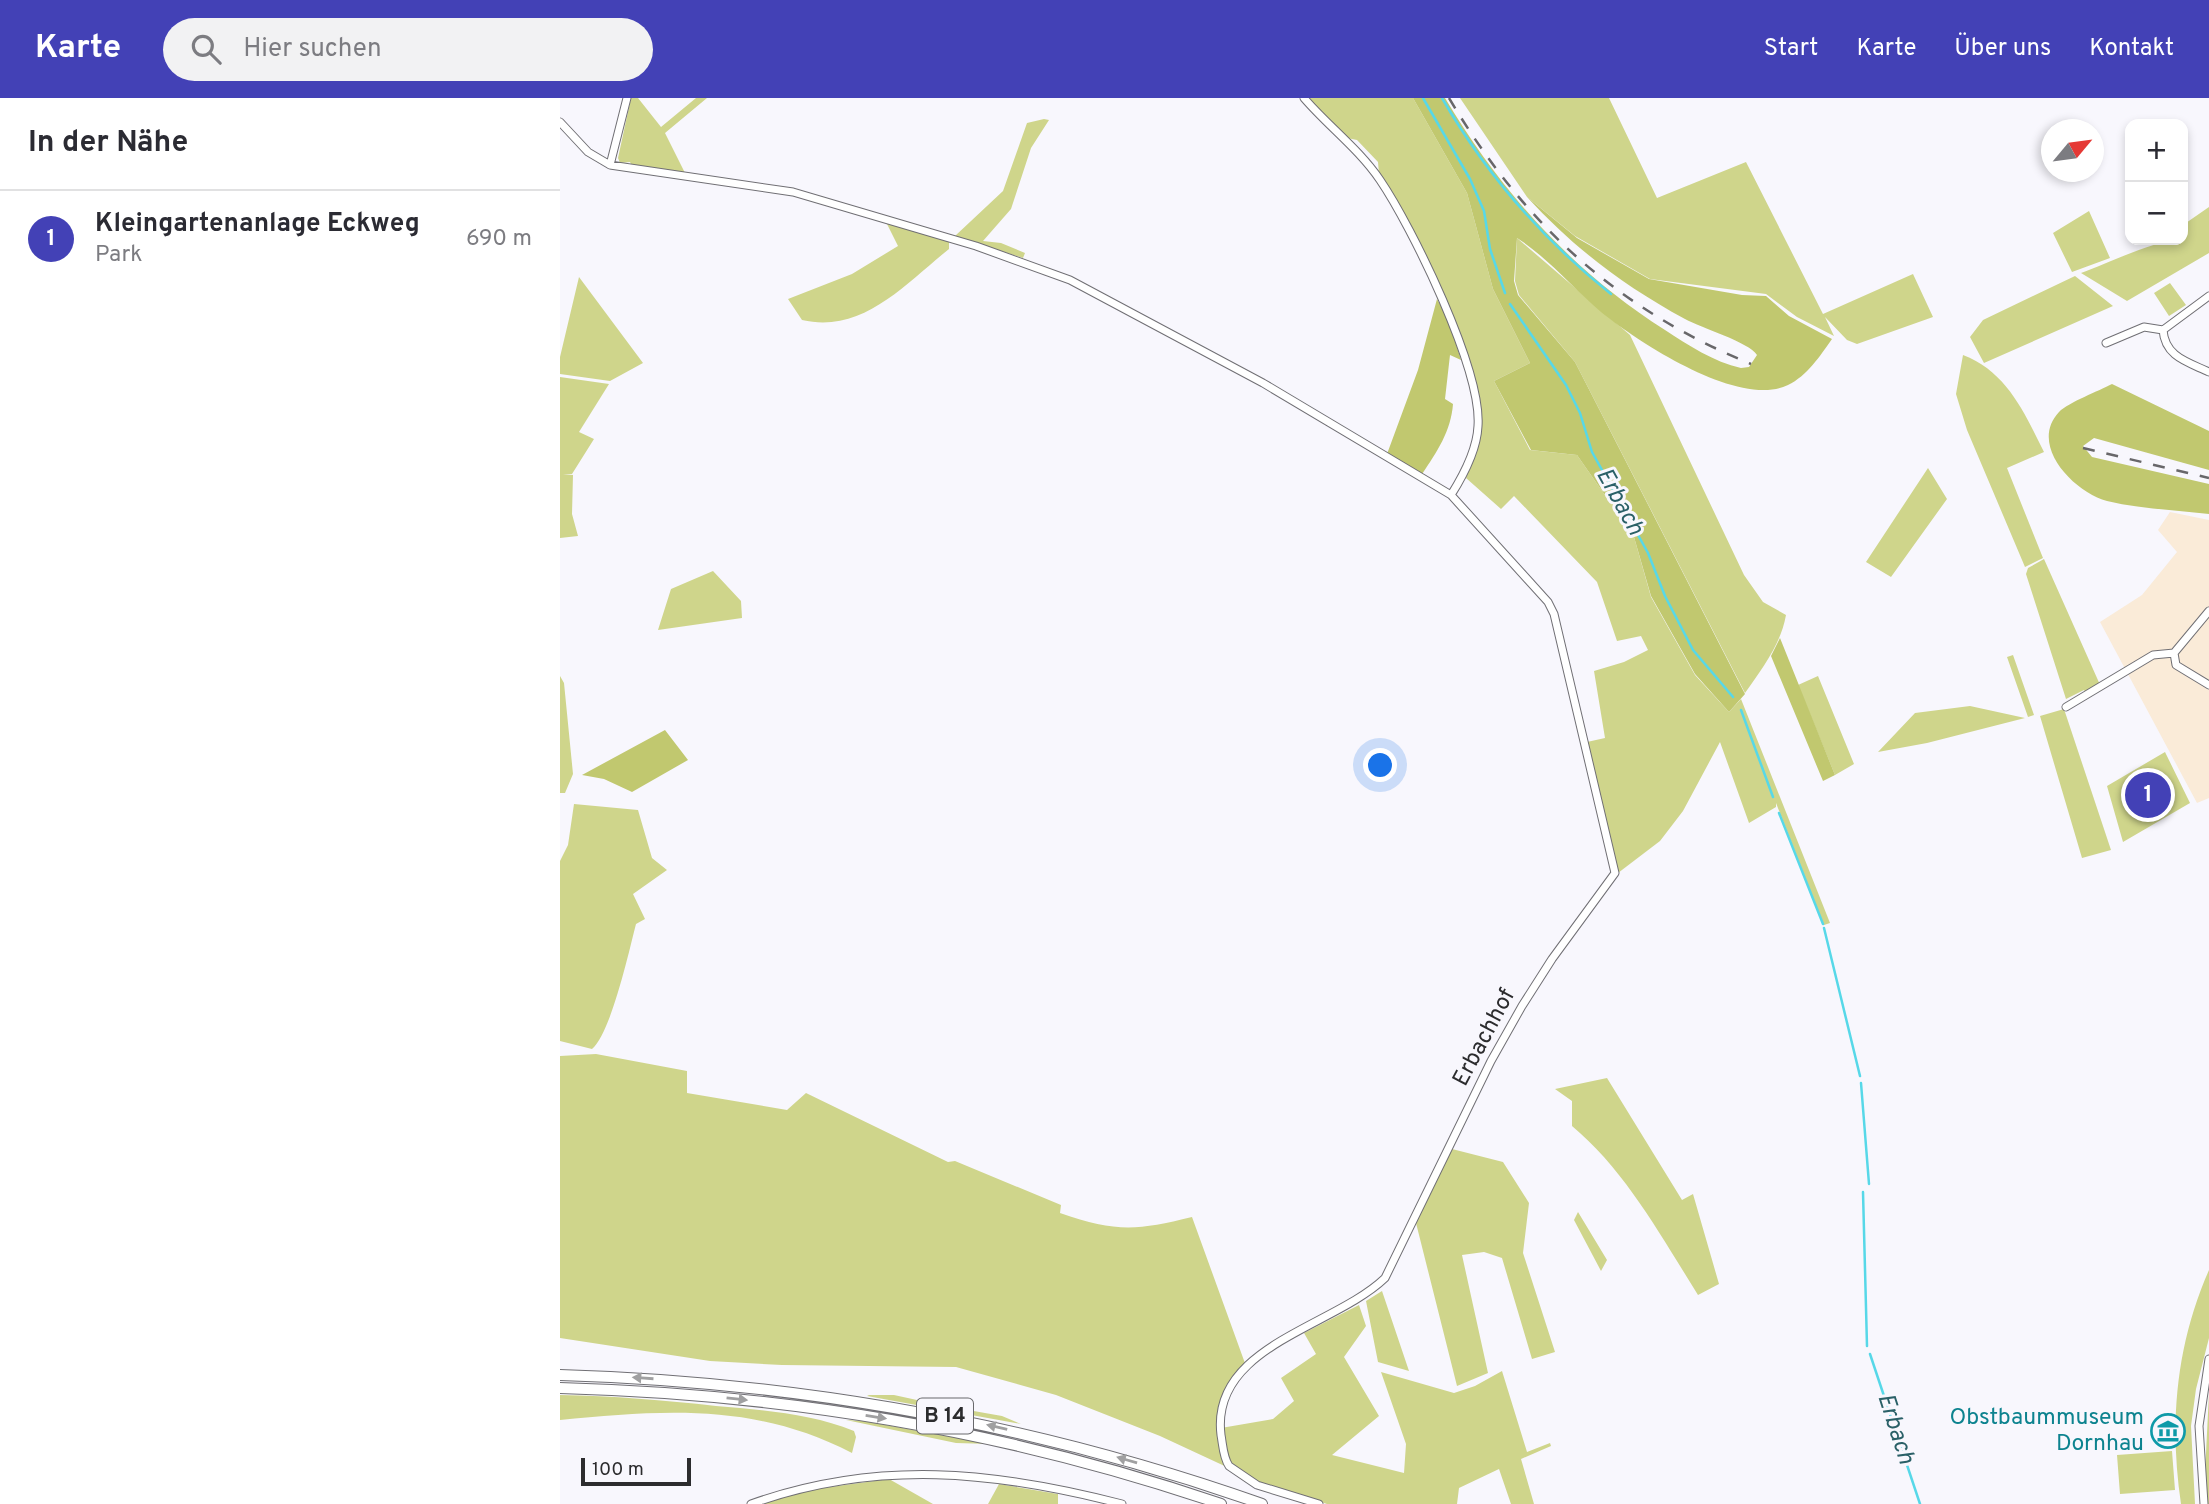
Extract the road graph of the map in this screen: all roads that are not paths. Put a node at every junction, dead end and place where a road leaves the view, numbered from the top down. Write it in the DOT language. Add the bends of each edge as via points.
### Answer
graph roads {
  1 [pos="627,98"];
  2 [pos="1304,98"];
  3 [pos="560,122"];
  4 [pos="610,165"];
  5 [pos="2209,296"];
  6 [pos="2163,330"];
  7 [pos="2106,343"];
  8 [pos="2209,372"];
  9 [pos="1451,495"];
  10 [pos="2209,611"];
  11 [pos="2174,653"];
  12 [pos="2209,685"];
  13 [pos="2066,707"];
  14 [pos="2209,1359"];
  15 [pos="560,1375"];
  16 [pos="560,1388"];
  17 [pos="751,1504"];
  18 [pos="1122,1504"];
  19 [pos="1222,1504"];
  20 [pos="1262,1504"];
  21 [pos="1319,1504"];
  22 [pos="2204,1504"];
  1 -- 4 [label="street"];
  2 -- 9 [label="street" via="1380,180 1452,321 1474,390 1478,426 1461,480"];
  3 -- 4 [label="street" via="588,152"];
  4 -- 9 [label="street, Erbachhof" via="793,192 976,246 1070,280 1263,383"];
  5 -- 6 [label="street"];
  6 -- 7 [label="street" via="2144,327"];
  6 -- 8 [label="street" via="2173,355"];
  9 -- 21 [label="street, Erbachhof" via="1555,614 1615,873 1516,1017 1385,1278 1363,1297 1262,1353 1239,1373 1226,1393 1220,1428 1229,1466 1257,1485"];
  10 -- 11 [label="street"];
  11 -- 12 [label="street" via="2182,671"];
  11 -- 13 [label="street" via="2153,655"];
  14 -- 22 [label="street" via="2199,1426"];
  20 -- 15 [label="highway, B 14, one-way" via="1107,1454 940,1415 758,1387"];
  16 -- 19 [label="highway, B 14, one-way" via="726,1397 879,1418 1033,1449"];
  17 -- 18 [label="street" via="788,1491 886,1474 999,1479"];
}
